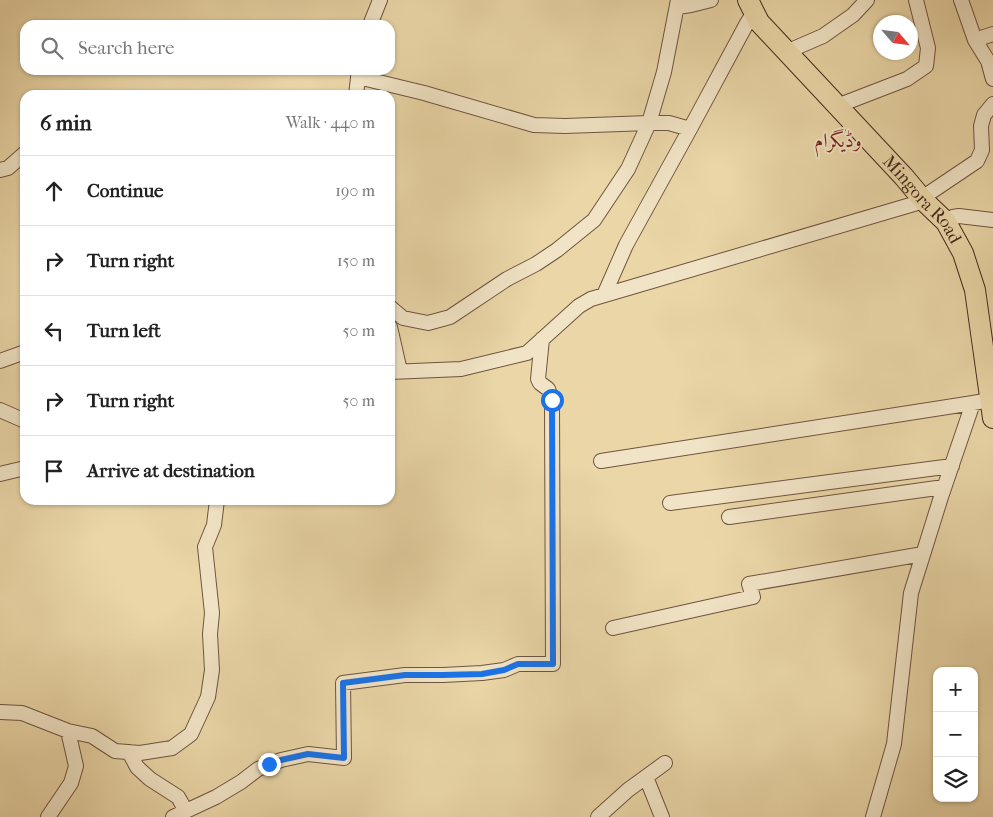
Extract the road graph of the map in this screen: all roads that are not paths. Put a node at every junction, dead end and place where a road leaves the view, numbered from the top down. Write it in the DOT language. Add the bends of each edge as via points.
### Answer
graph roads {
  1 [pos="380,0"];
  2 [pos="711,0"];
  3 [pos="867,0"];
  4 [pos="916,0"];
  5 [pos="961,0"];
  6 [pos="677,4"];
  7 [pos="751,6"];
  8 [pos="372,20"];
  9 [pos="993,34"];
  10 [pos="975,40"];
  11 [pos="786,52"];
  12 [pos="359,75"];
  13 [pos="362,75"];
  14 [pos="993,79"];
  15 [pos="357,90"];
  16 [pos="993,104"];
  17 [pos="837,106"];
  18 [pos="649,123"];
  19 [pos="690,129"];
  20 [pos="20,157"];
  21 [pos="0,170"];
  22 [pos="923,199"];
  23 [pos="993,220"];
  24 [pos="946,222"];
  25 [pos="604,295"];
  26 [pos="395,311"];
  27 [pos="542,339"];
  28 [pos="20,354"];
  29 [pos="0,362"];
  30 [pos="395,372"];
  31 [pos="987,398"];
  32 [pos="0,410"];
  33 [pos="20,419"];
  34 [pos="601,461"];
  35 [pos="952,466"];
  36 [pos="20,469"];
  37 [pos="0,474"];
  38 [pos="944,487"];
  39 [pos="670,503"];
  40 [pos="216,505"];
  41 [pos="729,517"];
  42 [pos="923,554"];
  43 [pos="613,628"];
  44 [pos="0,712"];
  45 [pos="68,731"];
  46 [pos="129,752"];
  47 [pos="665,763"];
  48 [pos="646,777"];
  49 [pos="178,815"];
  50 [pos="48,817"];
  51 [pos="598,817"];
  52 [pos="662,817"];
  53 [pos="873,817"];
  1 -- 8 [label="street"];
  2 -- 6 [label="street" via="691,5"];
  3 -- 11 [label="street" via="853,15 823,36"];
  4 -- 17 [label="street" via="928,48 926,66 907,79"];
  5 -- 10 [label="street"];
  6 -- 18 [label="street" via="664,72"];
  7 -- 11 [label="highway, Mingora Road" via="759,22"];
  7 -- 19 [label="street" via="741,33"];
  9 -- 10 [label="street"];
  10 -- 14 [label="street" via="988,61"];
  11 -- 17 [label="highway, Mingora Road"];
  12 -- 15 [label="street"];
  13 -- 18 [label="street" via="534,125"];
  16 -- 22 [label="street" via="984,115 982,150 977,160"];
  17 -- 22 [label="highway, Mingora Road"];
  18 -- 19 [label="street" via="669,123"];
  18 -- 26 [label="street" via="628,169 594,220 557,250 450,317 428,323 403,318"];
  19 -- 25 [label="street" via="626,245"];
  20 -- 21 [label="street" via="8,168"];
  22 -- 24 [label="highway, Mingora Road"];
  22 -- 25 [label="street"];
  23 -- 24 [label="street" via="959,216"];
  24 -- 31 [label="highway, Mingora Road" via="963,253 975,290"];
  25 -- 27 [label="street" via="579,306"];
  27 -- 30 [label="street" via="527,353 461,369"];
  27 -- 49 [label="street" via="538,379 548,389 552,400 553,664 518,664 482,674 405,675 343,683 344,758 308,754 281,760 258,769 216,798"];
  28 -- 29 [label="street"];
  31 -- 34 [label="street"];
  31 -- 35 [label="street"];
  32 -- 33 [label="street"];
  35 -- 38 [label="street"];
  35 -- 39 [label="street"];
  36 -- 37 [label="street"];
  38 -- 41 [label="street"];
  38 -- 42 [label="street"];
  40 -- 46 [label="street" via="214,525 205,547 212,613 212,670 208,697 191,734 172,748"];
  42 -- 43 [label="street" via="748,584 753,597"];
  42 -- 53 [label="street" via="912,593 894,744"];
  44 -- 45 [label="street" via="22,713"];
  45 -- 46 [label="street" via="92,736 115,751"];
  45 -- 50 [label="street" via="76,766 71,783"];
  46 -- 49 [label="street" via="136,767 178,797"];
  47 -- 48 [label="street"];
  48 -- 51 [label="street"];
  48 -- 52 [label="street"];
}
